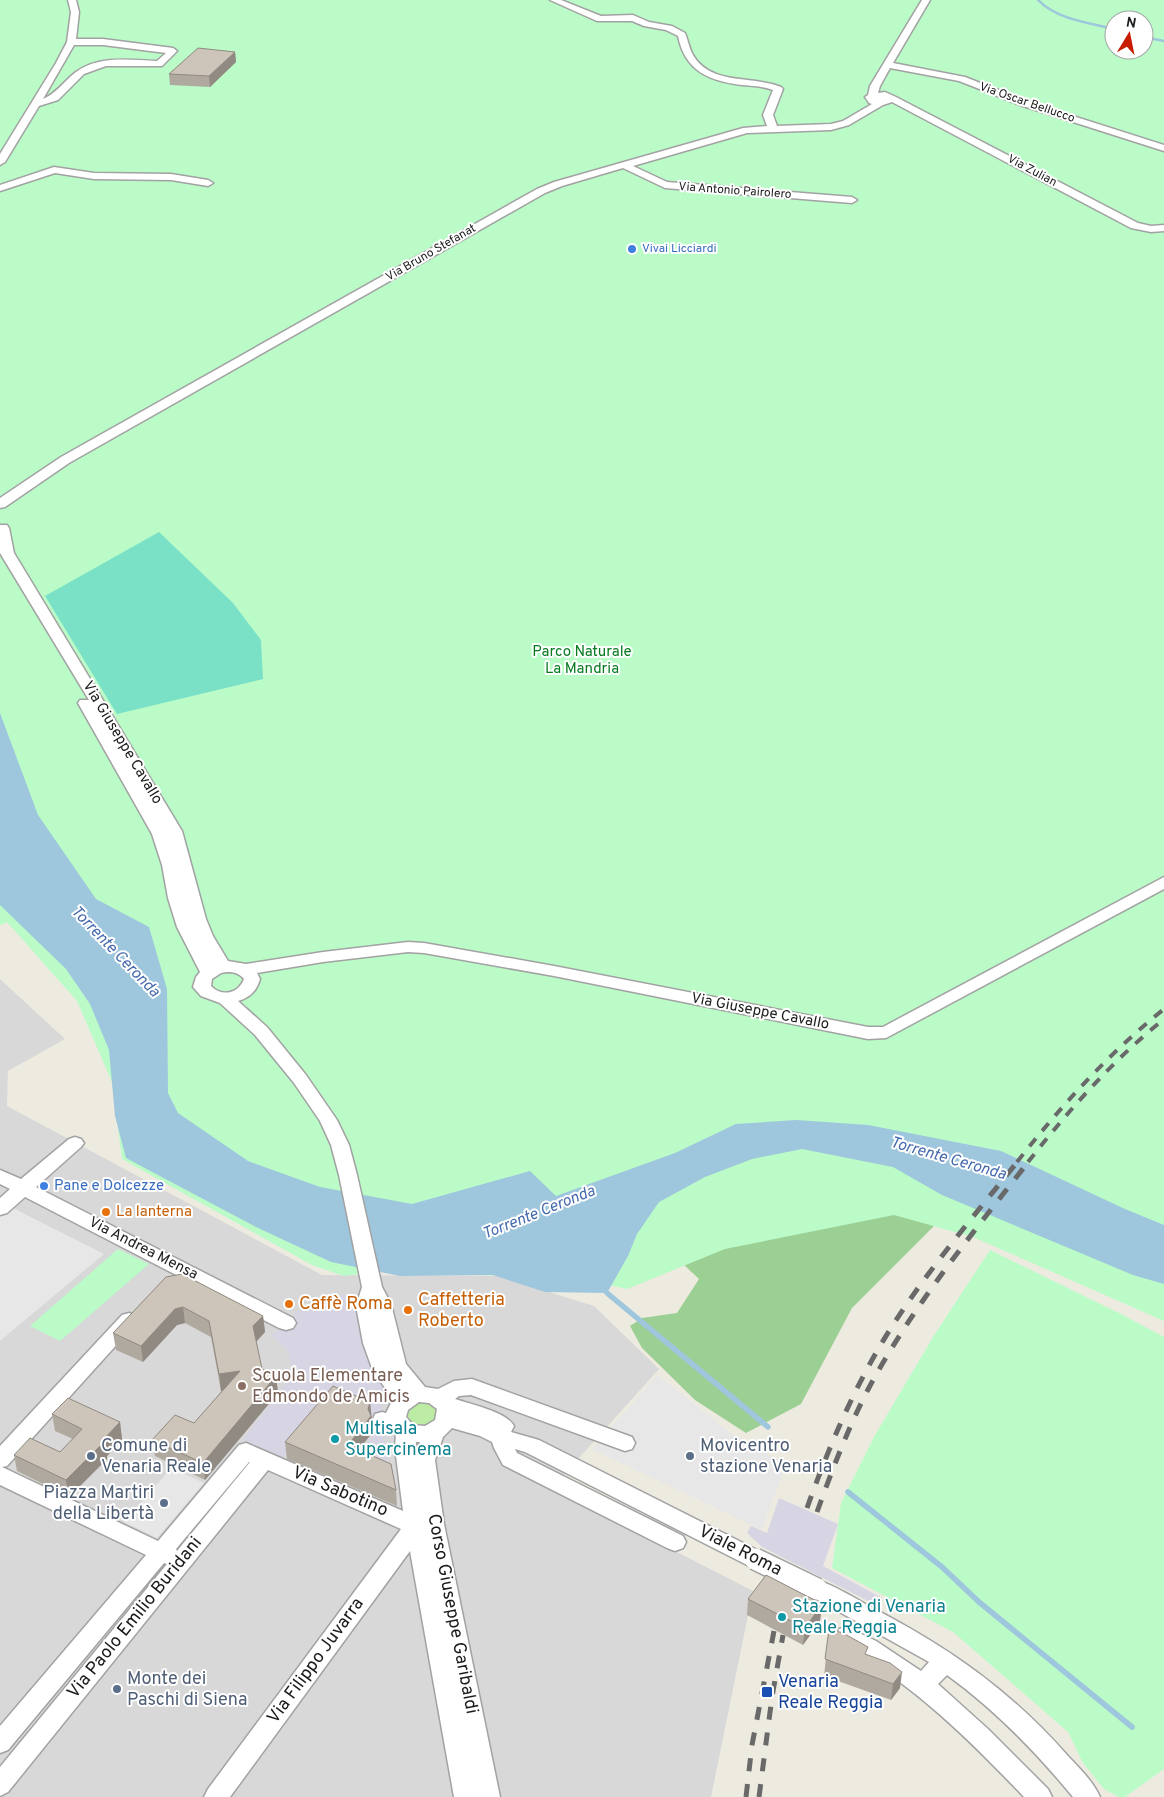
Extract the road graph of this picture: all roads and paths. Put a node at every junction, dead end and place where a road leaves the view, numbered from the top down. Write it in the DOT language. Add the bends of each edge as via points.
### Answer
graph roads {
  1 [pos="72,0"];
  2 [pos="554,0"];
  3 [pos="926,0"];
  4 [pos="71,42"];
  5 [pos="889,65"];
  6 [pos="883,98"];
  7 [pos="36,104"];
  8 [pos="774,129"];
  9 [pos="1164,148"];
  10 [pos="0,162"];
  11 [pos="624,165"];
  12 [pos="208,183"];
  13 [pos="0,188"];
  14 [pos="852,200"];
  15 [pos="1164,228"];
  16 [pos="37,479"];
  17 [pos="20,488"];
  18 [pos="0,491"];
  19 [pos="0,504"];
  20 [pos="1,523"];
  21 [pos="0,556"];
  22 [pos="1164,882"];
  23 [pos="216,970"];
  24 [pos="248,974"];
  25 [pos="242,994"];
  26 [pos="225,998"];
  27 [pos="261,1031"];
  28 [pos="75,1142"];
  29 [pos="0,1176"];
  30 [pos="22,1188"];
  31 [pos="1,1207"];
  32 [pos="139,1309"];
  33 [pos="286,1323"];
  34 [pos="412,1397"];
  35 [pos="442,1413"];
  36 [pos="407,1431"];
  37 [pos="502,1437"];
  38 [pos="625,1443"];
  39 [pos="532,1446"];
  40 [pos="260,1455"];
  41 [pos="0,1460"];
  42 [pos="0,1475"];
  43 [pos="416,1526"];
  44 [pos="675,1542"];
  45 [pos="171,1557"];
  46 [pos="847,1636"];
  47 [pos="945,1661"];
  48 [pos="923,1684"];
  49 [pos="0,1743"];
  50 [pos="0,1785"];
  51 [pos="216,1797"];
  52 [pos="466,1797"];
  53 [pos="488,1797"];
  54 [pos="1040,1797"];
  55 [pos="1088,1797"];
  1 -- 4 [label="street" via="75,12"];
  2 -- 8 [label="street" via="600,19 629,17 669,28 682,35 685,52 704,71 725,80 767,85 778,90 768,115"];
  3 -- 5 [label="street, Via Bruno Stefanat"];
  4 -- 7 [label="street"];
  4 -- 7 [label="street" via="103,42 173,51 159,64 114,63 90,68 75,78 59,96"];
  5 -- 6 [label="street, Via Bruno Stefanat"];
  5 -- 9 [label="street, Via Oscar Bellucco" via="943,74"];
  6 -- 8 [label="street, Via Bruno Stefanat" via="846,123 831,127"];
  6 -- 15 [label="street, Via Zulian" via="1136,226"];
  7 -- 10 [label="street"];
  8 -- 11 [label="street, Via Bruno Stefanat" via="741,131"];
  11 -- 14 [label="street, Via Antonio Pairolero" via="665,185"];
  11 -- 16 [label="street, Via Bruno Stefanat" via="541,191 65,460"];
  12 -- 13 [label="street" via="171,177 94,176 54,170"];
  16 -- 17 [label="street, Via Bruno Stefanat"];
  16 -- 20 [label="street, Via Bruno Stefanat"];
  17 -- 18 [label="street"];
  17 -- 19 [label="street, Via Bruno Stefanat"];
  20 -- 23 [label="street, Via Giuseppe Cavallo" via="6,553 174,831 190,895"];
  21 -- 23 [label="street, Via Giuseppe Cavallo" via="160,834 185,927 199,957"];
  22 -- 24 [label="street, Via Giuseppe Cavallo" via="886,1032 868,1033 424,948 323,957"];
  23 -- 24 [label="street" via="236,967"];
  23 -- 26 [label="street" via="202,982 205,992"];
  24 -- 25 [label="street" via="248,990"];
  25 -- 26 [label="street"];
  25 -- 27 [label="street"];
  26 -- 27 [label="street"];
  27 -- 34 [label="street" via="300,1079 328,1120 340,1145 371,1283 366,1306 373,1343 383,1371"];
  28 -- 30 [label="street"];
  29 -- 30 [label="street, Via Andrea Mensa"];
  30 -- 31 [label="street"];
  30 -- 33 [label="street, Via Andrea Mensa" via="171,1274"];
  32 -- 41 [label="street"];
  34 -- 35 [label="street" via="427,1394"];
  34 -- 36 [label="street" via="400,1405 396,1417"];
  35 -- 36 [label="street" via="421,1434"];
  35 -- 37 [label="street, Viale Roma"];
  35 -- 38 [label="street" via="454,1389 472,1387"];
  35 -- 39 [label="street, Viale Roma" via="495,1421"];
  35 -- 53 [label="street, Corso Giuseppe Garibaldi" via="424,1460"];
  36 -- 43 [label="street, Corso Giuseppe Garibaldi" via="405,1448"];
  37 -- 39 [label="street, Viale Roma"];
  37 -- 44 [label="street, Viale Roma" via="510,1459"];
  39 -- 47 [label="street, Viale Roma, bridge" via="817,1590"];
  40 -- 43 [label="street, Via Sabotino"];
  40 -- 45 [label="street, Via Paolo Emilio Buridani"];
  42 -- 45 [label="street"];
  43 -- 51 [label="street, Via Filippo Juvarra"];
  43 -- 52 [label="street, Corso Giuseppe Garibaldi"];
  45 -- 49 [label="street"];
  45 -- 50 [label="street, Via Paolo Emilio Buridani"];
  46 -- 48 [label="street"];
  47 -- 48 [label="street"];
  47 -- 55 [label="street, Viale Roma" via="1028,1731"];
  48 -- 54 [label="street"];
}
